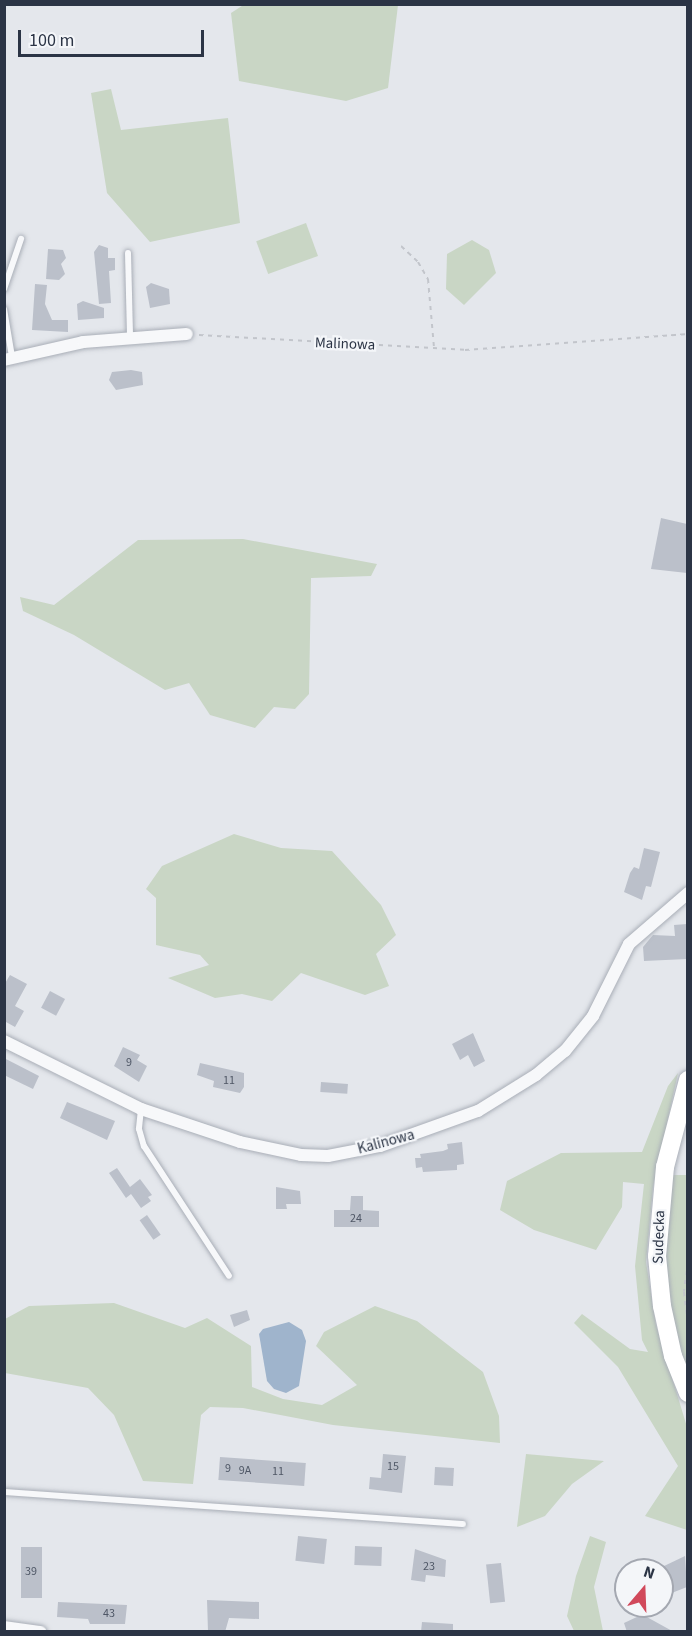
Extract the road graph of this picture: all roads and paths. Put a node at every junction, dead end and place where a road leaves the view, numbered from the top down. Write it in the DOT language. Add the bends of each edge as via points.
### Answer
graph roads {
  1 [pos="21,239"];
  2 [pos="401,246"];
  3 [pos="128,253"];
  4 [pos="4,289"];
  5 [pos="4,309"];
  6 [pos="687,333"];
  7 [pos="187,334"];
  8 [pos="130,337"];
  9 [pos="434,348"];
  10 [pos="8,358"];
  11 [pos="687,893"];
  12 [pos="4,1041"];
  13 [pos="687,1080"];
  14 [pos="141,1109"];
  15 [pos="687,1262"];
  16 [pos="229,1276"];
  17 [pos="687,1326"];
  18 [pos="687,1393"];
  19 [pos="4,1492"];
  20 [pos="463,1524"];
  21 [pos="4,1627"];
  22 [pos="41,1632"];
  1 -- 4 [label="lane"];
  2 -- 9 [label="path" via="418,262 428,279"];
  3 -- 8 [label="lane"];
  5 -- 10 [label="lane"];
  6 -- 9 [label="path, Malinowa" via="561,345"];
  7 -- 8 [label="street"];
  7 -- 9 [label="path, Malinowa"];
  8 -- 10 [label="street" via="65,345"];
  11 -- 14 [label="street, Kalinowa" via="629,944 593,1016 566,1051 478,1111 431,1130 328,1156 301,1155 240,1142"];
  12 -- 14 [label="street, Kalinowa"];
  13 -- 18 [label="main road, Sudecka" via="665,1167 657,1256 662,1306 673,1356"];
  14 -- 16 [label="lane" via="139,1129 144,1146"];
  15 -- 17 [label="path"];
  19 -- 20 [label="lane"];
  21 -- 22 [label="street"];
}
